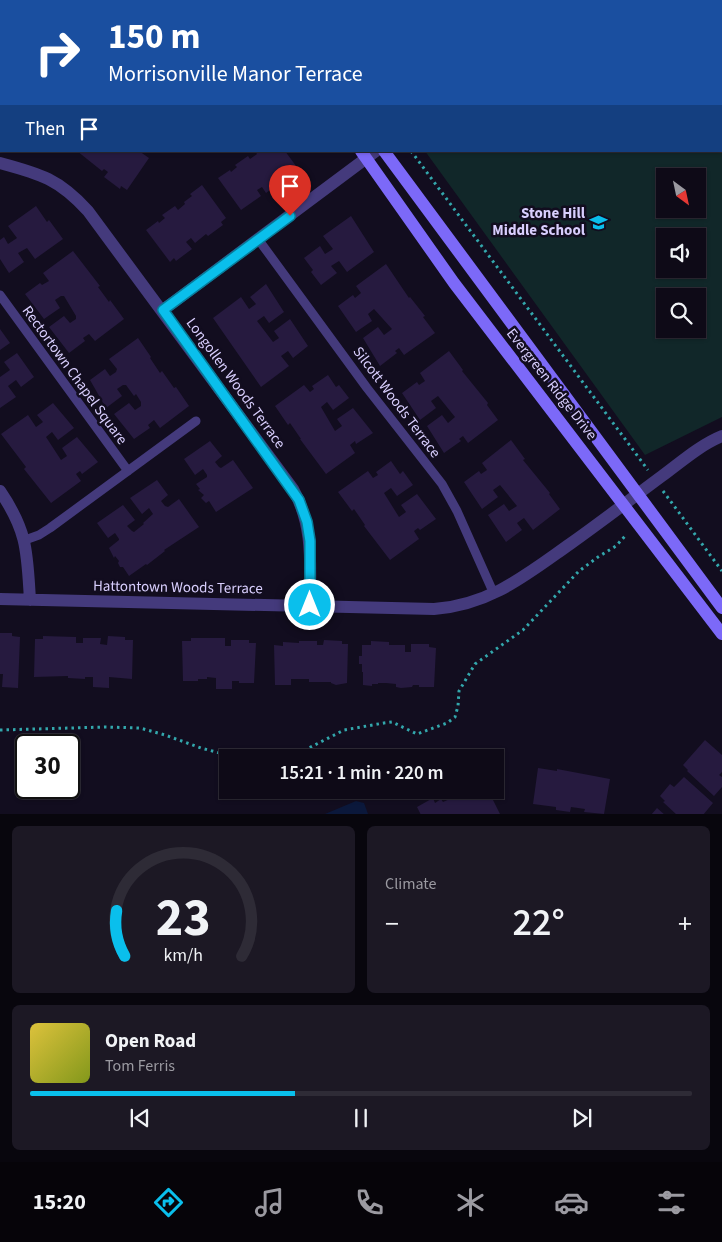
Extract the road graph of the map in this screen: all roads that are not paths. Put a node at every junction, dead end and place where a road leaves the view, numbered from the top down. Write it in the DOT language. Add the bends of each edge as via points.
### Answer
graph roads {
  1 [pos="385,152"];
  2 [pos="368,154"];
  3 [pos="0,163"];
  4 [pos="258,239"];
  5 [pos="0,295"];
  6 [pos="163,310"];
  7 [pos="196,421"];
  8 [pos="721,438"];
  9 [pos="128,470"];
  10 [pos="0,491"];
  11 [pos="638,494"];
  12 [pos="624,505"];
  13 [pos="25,540"];
  14 [pos="494,594"];
  15 [pos="0,599"];
  16 [pos="30,600"];
  17 [pos="310,605"];
  18 [pos="722,608"];
  19 [pos="722,634"];
  1 -- 11 [label="street, Evergreen Ridge Drive"];
  2 -- 4 [label="street"];
  2 -- 12 [label="street, Evergreen Ridge Drive" via="454,283"];
  3 -- 6 [label="street, Longollen Woods Terrace" via="38,173 70,192 98,223"];
  4 -- 6 [label="street"];
  4 -- 14 [label="lane, Silcott Woods Terrace" via="442,484"];
  5 -- 9 [label="lane, Rectortown Chapel Square"];
  6 -- 17 [label="street, Longollen Woods Terrace" via="299,500 310,541"];
  7 -- 9 [label="lane"];
  8 -- 11 [label="street, Hattontown Woods Terrace" via="699,448"];
  9 -- 13 [label="lane" via="50,528"];
  10 -- 13 [label="street"];
  11 -- 12 [label="street, Hattontown Woods Terrace"];
  11 -- 18 [label="street, Evergreen Ridge Drive"];
  12 -- 14 [label="street, Hattontown Woods Terrace" via="519,581"];
  12 -- 19 [label="street, Evergreen Ridge Drive"];
  13 -- 16 [label="street"];
  14 -- 17 [label="street, Hattontown Woods Terrace" via="441,608"];
  15 -- 16 [label="street, Hattontown Woods Terrace"];
  16 -- 17 [label="street, Hattontown Woods Terrace"];
}
